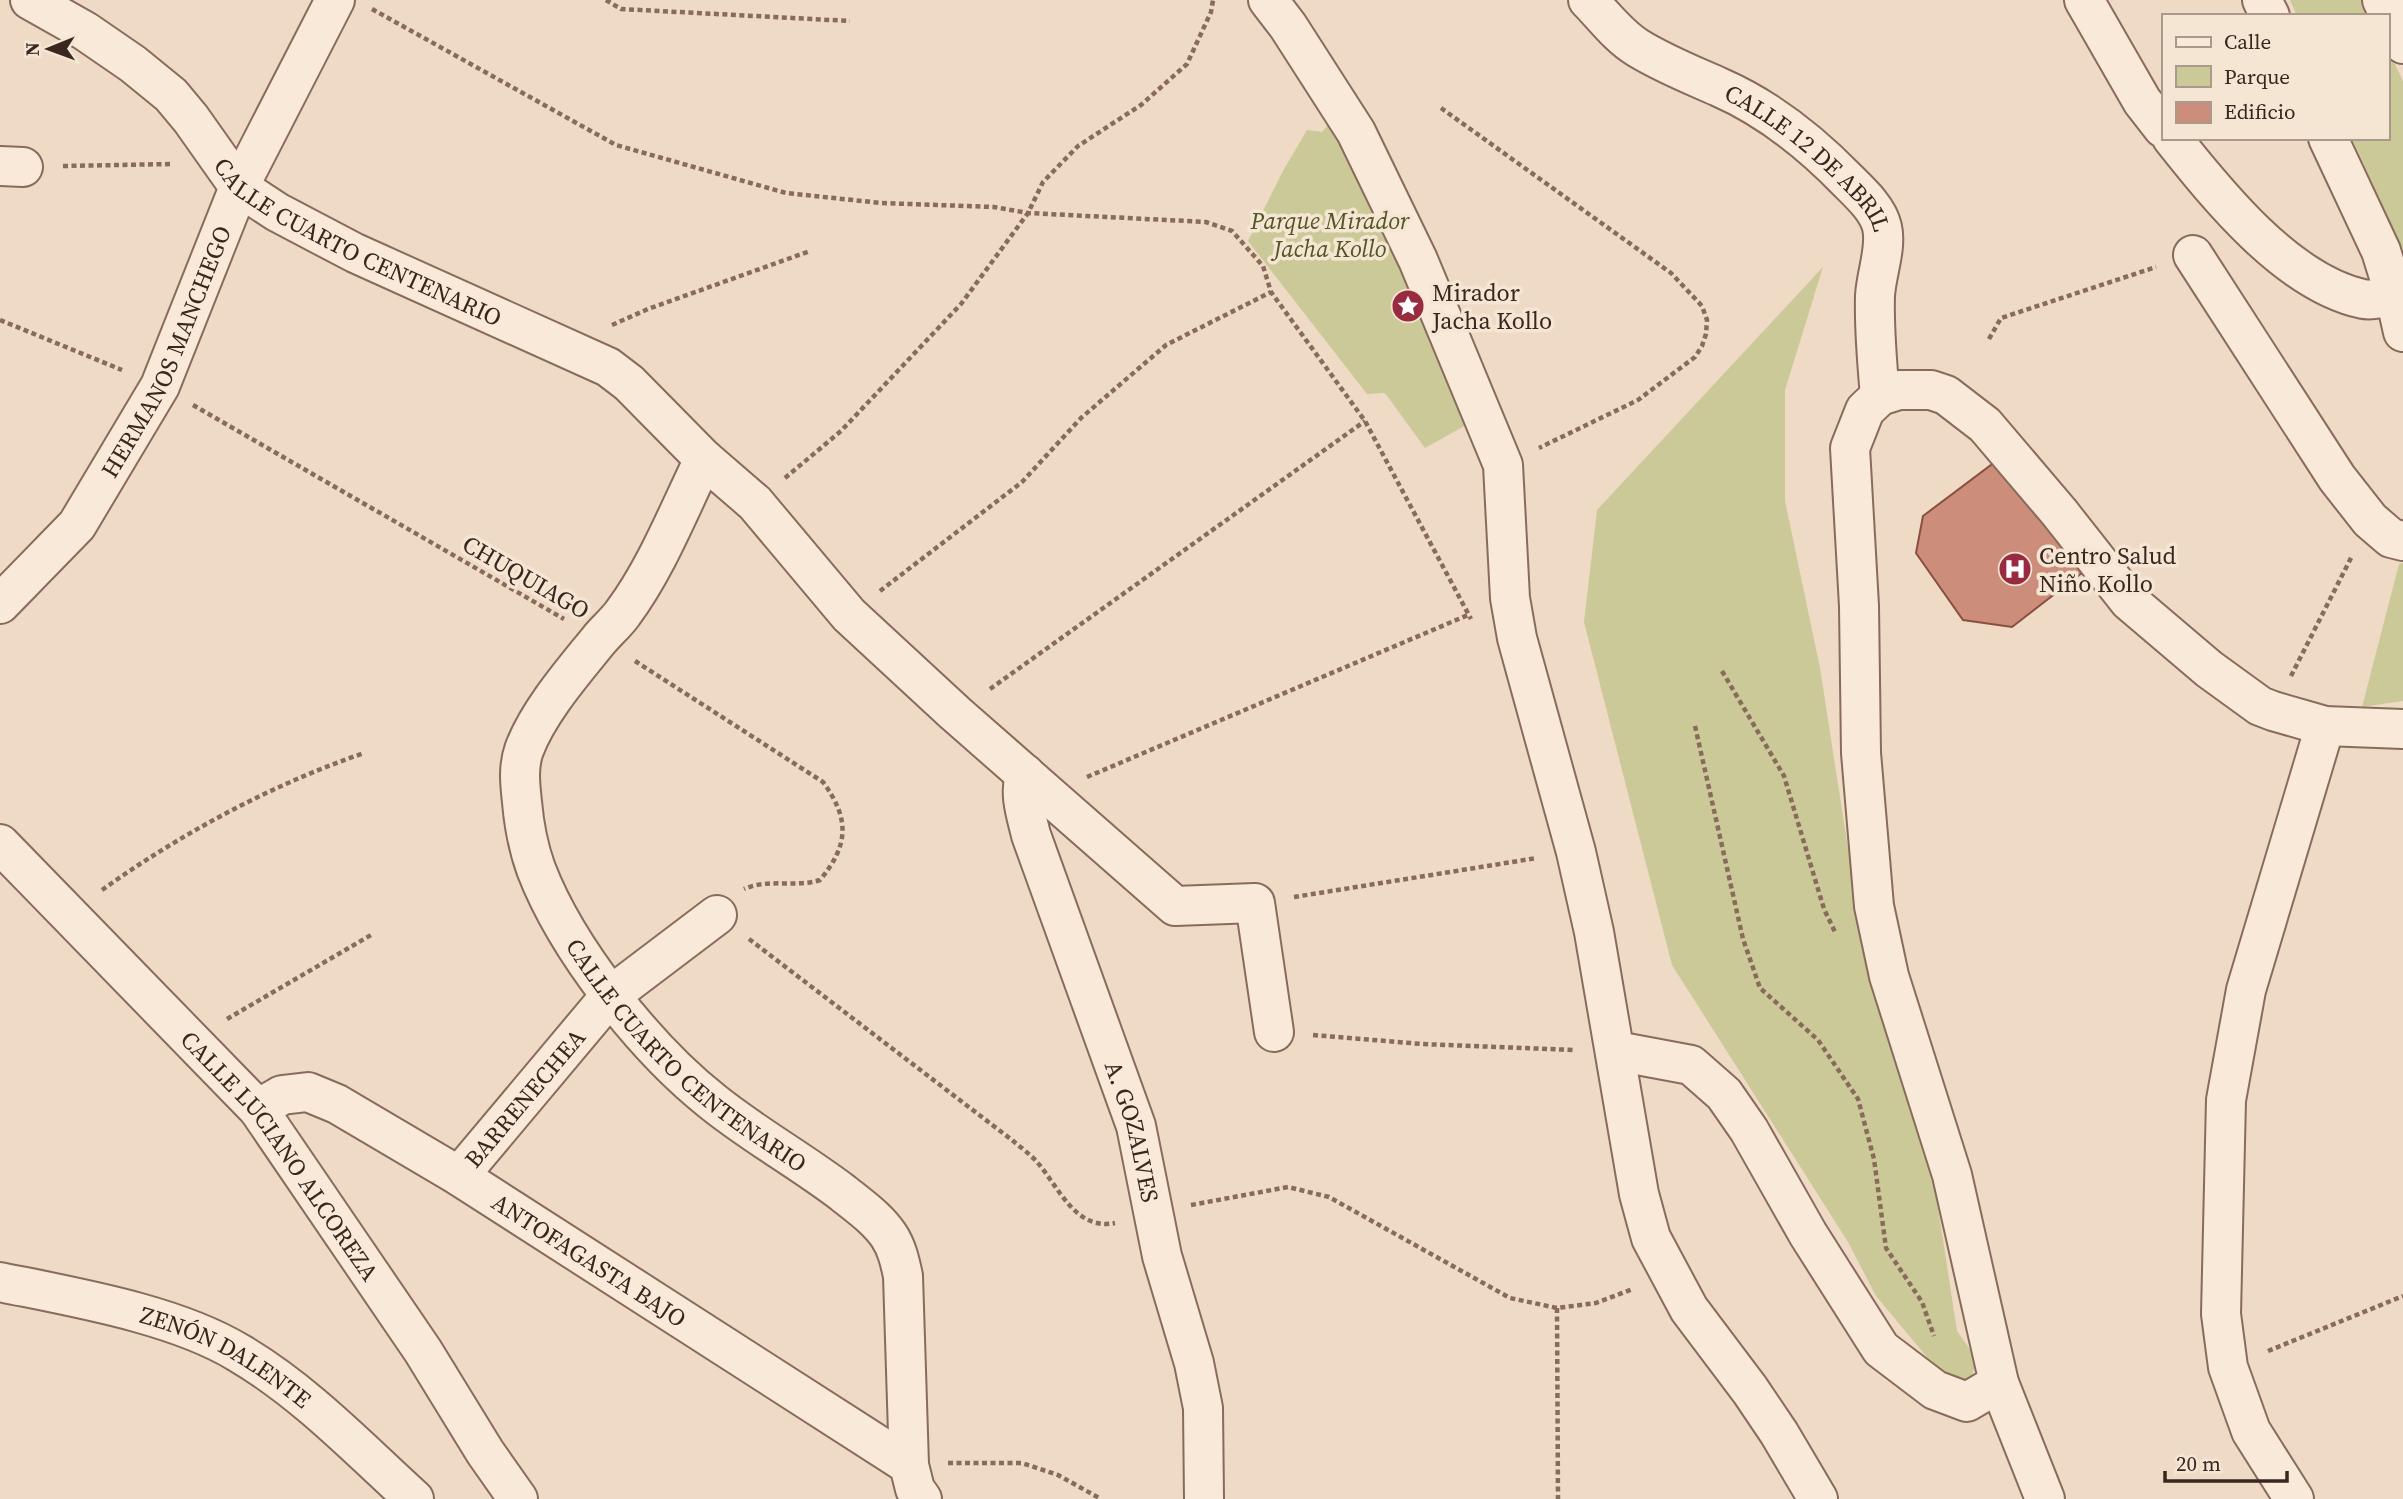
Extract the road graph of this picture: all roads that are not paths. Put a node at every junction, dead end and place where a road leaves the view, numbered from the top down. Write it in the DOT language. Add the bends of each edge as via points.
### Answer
graph roads {
  1 [pos="30,0"];
  2 [pos="1268,0"];
  3 [pos="1588,0"];
  4 [pos="2084,0"];
  5 [pos="351,3"];
  6 [pos="2389,15"];
  7 [pos="2403,44"];
  8 [pos="2162,127"];
  9 [pos="2174,140"];
  10 [pos="2329,140"];
  11 [pos="239,187"];
  12 [pos="2193,255"];
  13 [pos="2399,314"];
  14 [pos="1880,396"];
  15 [pos="704,459"];
  16 [pos="2403,541"];
  17 [pos="0,604"];
  18 [pos="2325,726"];
  19 [pos="2403,729"];
  20 [pos="1036,784"];
  21 [pos="0,844"];
  22 [pos="717,915"];
  23 [pos="610,996"];
  24 [pos="1274,1032"];
  25 [pos="1615,1051"];
  26 [pos="258,1109"];
  27 [pos="459,1176"];
  28 [pos="0,1282"];
  29 [pos="1999,1383"];
  30 [pos="915,1482"];
  31 [pos="414,1499"];
  32 [pos="518,1499"];
  33 [pos="1204,1499"];
  34 [pos="1818,1499"];
  35 [pos="2045,1499"];
  36 [pos="2294,1499"];
  1 -- 11 [label="street, CALLE CUARTO CENTENARIO" via="114,51 171,95"];
  2 -- 25 [label="street" via="1356,132 1418,260 1503,465 1510,598 1517,638 1576,852"];
  3 -- 14 [label="street, CALLE 12 DE ABRIL" via="1636,47 1720,87 1782,124 1871,206 1883,238 1875,294"];
  4 -- 8 [label="street" via="2142,101"];
  5 -- 11 [label="street, HERMANOS MANCHEGO"];
  6 -- 7 [label="street"];
  9 -- 13 [label="street" via="2235,212 2304,275"];
  10 -- 13 [label="street" via="2381,251"];
  11 -- 15 [label="street, CALLE CUARTO CENTENARIO" via="355,253 608,367"];
  11 -- 17 [label="street, HERMANOS MANCHEGO" via="160,386 77,525"];
  12 -- 16 [label="street" via="2337,478 2370,520 2391,538"];
  14 -- 18 [label="street" via="1899,390 1947,395 1985,425 2129,601 2260,706"];
  14 -- 29 [label="street" via="1864,411 1850,448 1861,753 1874,906 1889,976 1952,1175"];
  15 -- 20 [label="street, CALLE CUARTO CENTENARIO" via="755,503 849,615"];
  15 -- 23 [label="street, CALLE CUARTO CENTENARIO" via="654,563 623,614 544,712 524,750 519,775 526,837 536,868 550,900"];
  18 -- 19 [label="street"];
  18 -- 36 [label="street" via="2246,990 2226,1100 2221,1314 2228,1367 2251,1431"];
  20 -- 24 [label="street, CALLE CUARTO CENTENARIO" via="1175,905 1255,904"];
  20 -- 33 [label="street, A. GOZALVES" via="1022,786 1031,835 1136,1126 1162,1256 1194,1363 1203,1408"];
  21 -- 26 [label="street, CALLE LUCIANO ALCOREZA"];
  22 -- 23 [label="street, BARRENECHEA"];
  23 -- 27 [label="street, BARRENECHEA"];
  23 -- 30 [label="street, CALLE CUARTO CENTENARIO" via="678,1073 820,1175 888,1235 903,1276"];
  25 -- 29 [label="street" via="1691,1065 1724,1094 1881,1349 1935,1390 1967,1402"];
  25 -- 34 [label="street" via="1651,1238 1689,1310 1750,1390"];
  26 -- 27 [label="street, ANTOFAGASTA BAJO" via="282,1095 319,1095"];
  26 -- 32 [label="street, CALLE LUCIANO ALCOREZA"];
  27 -- 30 [label="street, ANTOFAGASTA BAJO"];
  28 -- 31 [label="street, ZENÓN DALENTE" via="179,1326 238,1352 293,1390"];
  29 -- 35 [label="street"];
}
